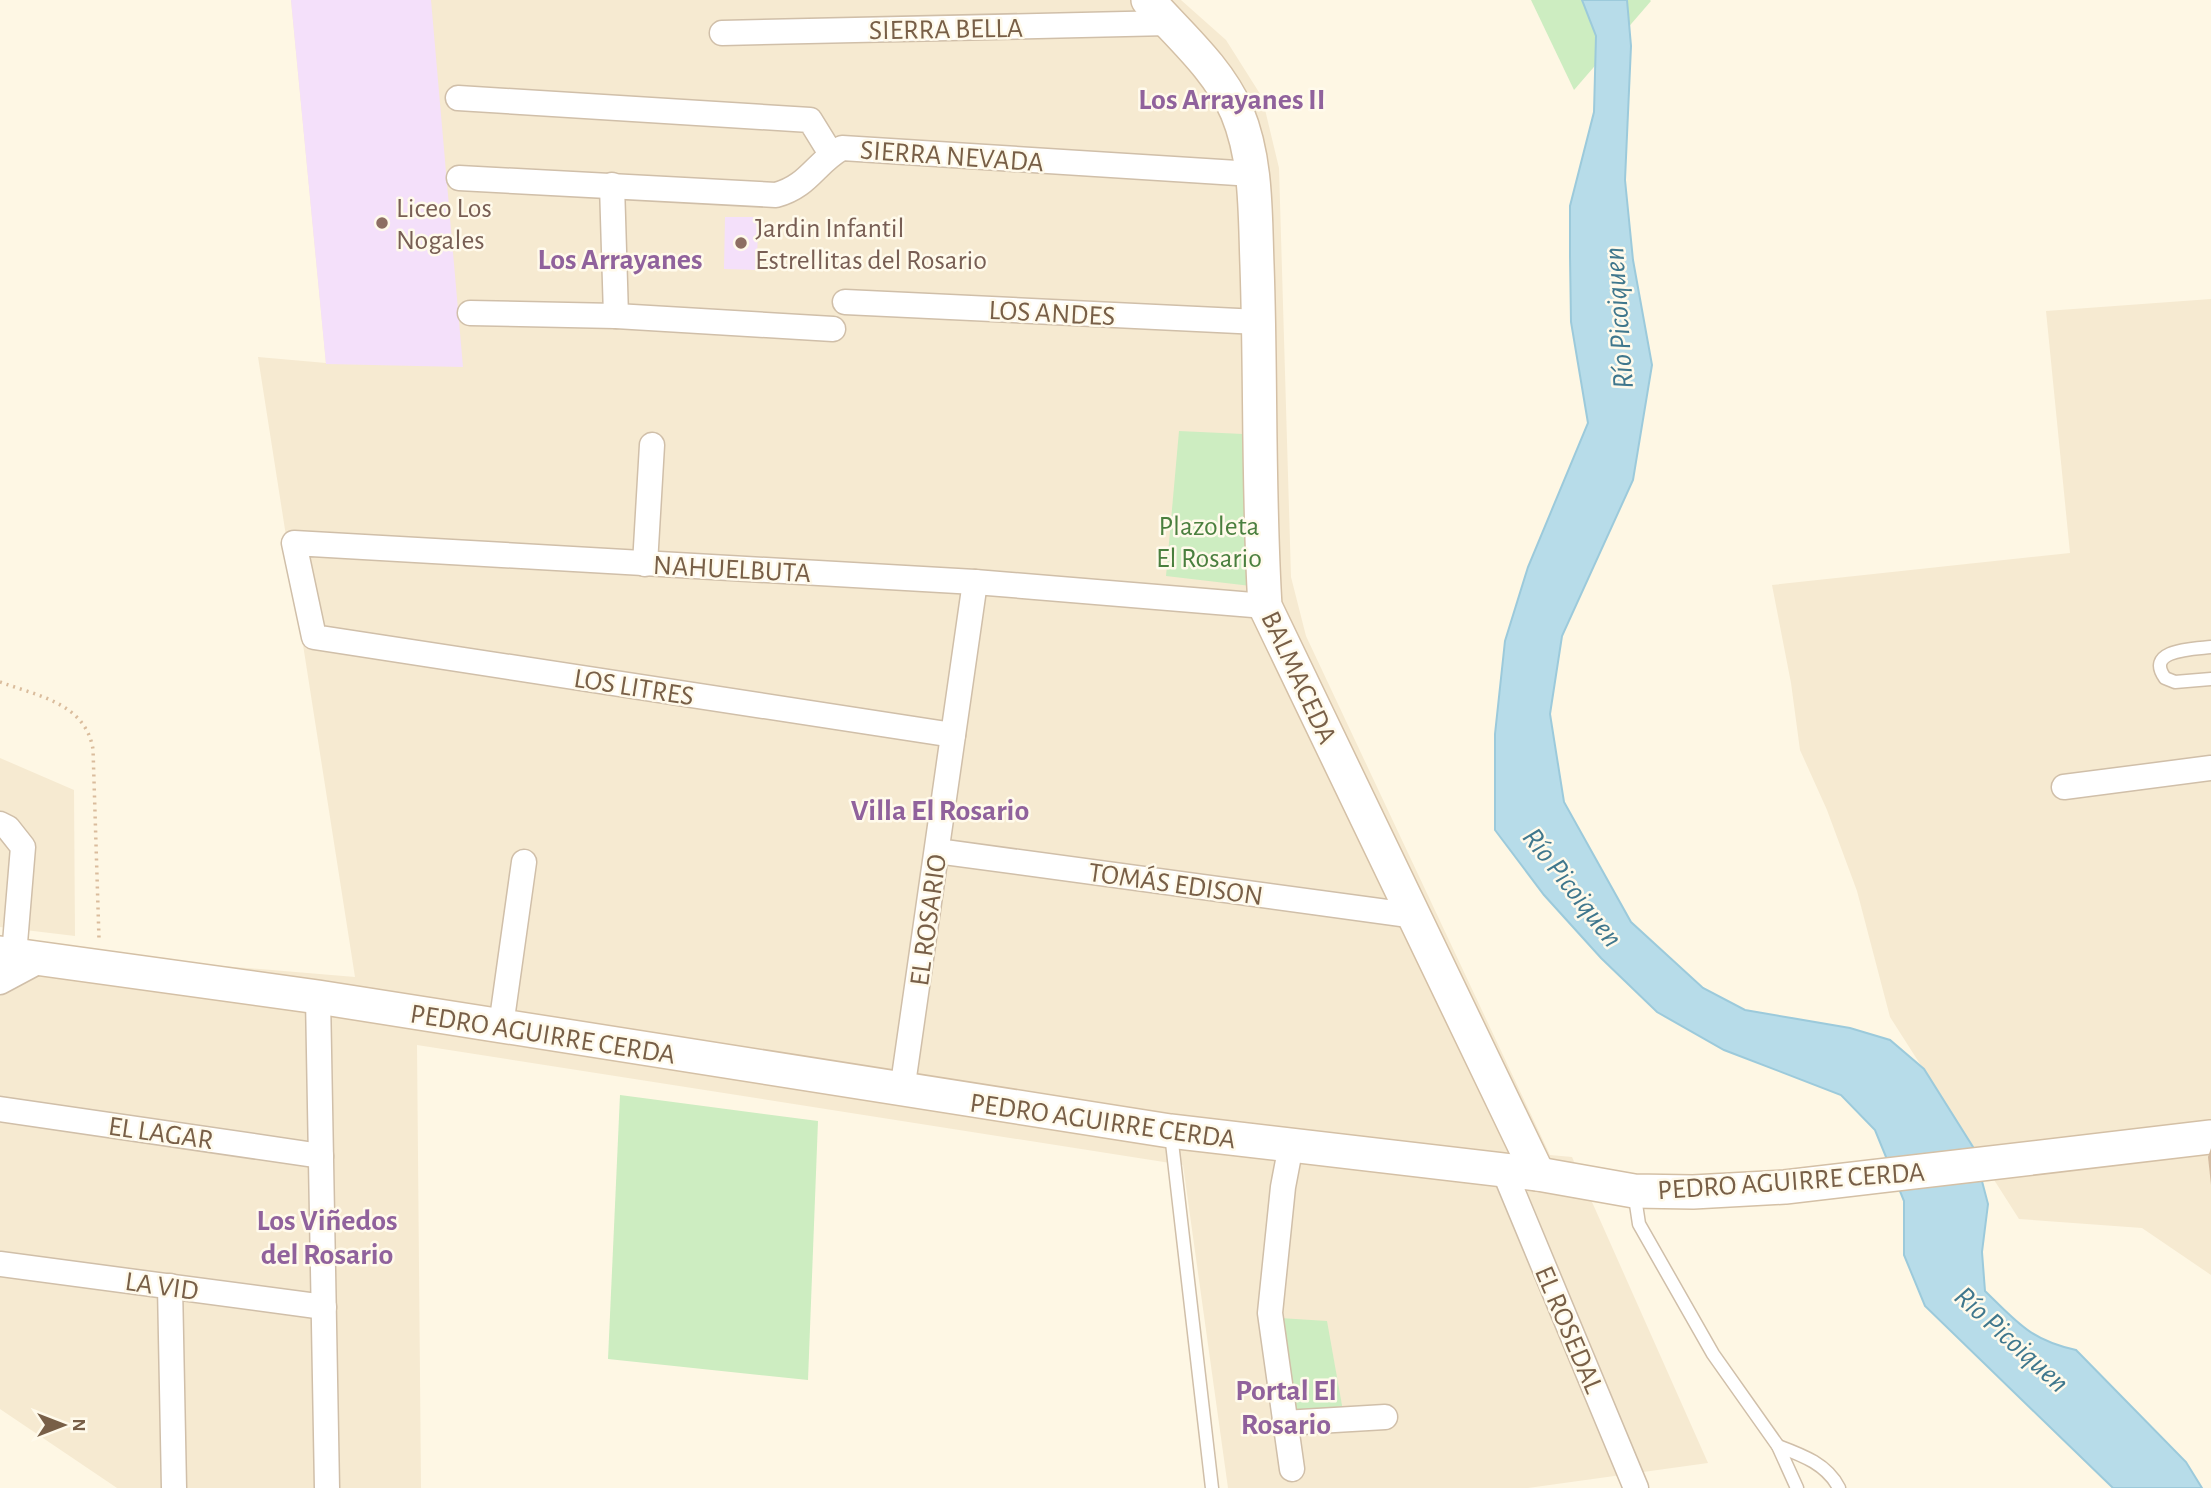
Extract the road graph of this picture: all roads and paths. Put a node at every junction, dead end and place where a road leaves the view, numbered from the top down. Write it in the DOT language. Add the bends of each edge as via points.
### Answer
graph roads {
  1 [pos="1158,12"];
  2 [pos="722,33"];
  3 [pos="458,97"];
  4 [pos="831,154"];
  5 [pos="1253,174"];
  6 [pos="459,178"];
  7 [pos="612,184"];
  8 [pos="845,302"];
  9 [pos="470,313"];
  10 [pos="616,316"];
  11 [pos="1259,322"];
  12 [pos="833,329"];
  13 [pos="652,445"];
  14 [pos="645,564"];
  15 [pos="975,582"];
  16 [pos="1265,606"];
  17 [pos="314,637"];
  18 [pos="2211,647"];
  19 [pos="2211,678"];
  20 [pos="0,682"];
  21 [pos="953,735"];
  22 [pos="2211,768"];
  23 [pos="2064,787"];
  24 [pos="0,824"];
  25 [pos="937,851"];
  26 [pos="524,862"];
  27 [pos="10,875"];
  28 [pos="1416,916"];
  29 [pos="14,962"];
  30 [pos="98,967"];
  31 [pos="318,997"];
  32 [pos="501,1026"];
  33 [pos="902,1091"];
  34 [pos="0,1109"];
  35 [pos="1170,1131"];
  36 [pos="2211,1137"];
  37 [pos="1291,1145"];
  38 [pos="321,1156"];
  39 [pos="1504,1171"];
  40 [pos="1538,1174"];
  41 [pos="1634,1191"];
  42 [pos="0,1264"];
  43 [pos="170,1286"];
  44 [pos="324,1307"];
  45 [pos="1385,1418"];
  46 [pos="1284,1423"];
  47 [pos="1778,1446"];
  48 [pos="1292,1469"];
  49 [pos="174,1488"];
  50 [pos="327,1488"];
  51 [pos="1212,1488"];
  52 [pos="1636,1488"];
  53 [pos="1797,1488"];
  54 [pos="1839,1488"];
  1 -- 2 [label="street, SIERRA BELLA"];
  1 -- 5 [label="main road, BALMACEDA" via="1214,73 1237,113"];
  3 -- 4 [label="street" via="810,120"];
  4 -- 5 [label="street, SIERRA NEVADA" via="842,148"];
  4 -- 7 [label="street, SIERRA NEVADA" via="795,190 776,195"];
  5 -- 11 [label="main road, BALMACEDA"];
  6 -- 7 [label="street, SIERRA NEVADA"];
  7 -- 10 [label="street"];
  8 -- 11 [label="street, LOS ANDES"];
  9 -- 10 [label="street"];
  10 -- 12 [label="street"];
  11 -- 16 [label="main road, BALMACEDA"];
  13 -- 14 [label="street"];
  14 -- 15 [label="street, NAHUELBUTA"];
  14 -- 17 [label="street, NAHUELBUTA" via="294,543"];
  15 -- 16 [label="street, NAHUELBUTA"];
  15 -- 21 [label="street, EL ROSARIO"];
  16 -- 28 [label="main road, BALMACEDA"];
  17 -- 21 [label="street, LOS LITRES"];
  18 -- 19 [label="lane" via="2171,651 2160,668 2170,681"];
  20 -- 30 [label="path" via="67,707 83,722 92,740 100,896"];
  21 -- 25 [label="street, EL ROSARIO"];
  22 -- 23 [label="street"];
  24 -- 27 [label="street" via="23,847"];
  25 -- 28 [label="street, TOMÁS EDISON"];
  25 -- 33 [label="street, EL ROSARIO"];
  26 -- 32 [label="street"];
  27 -- 29 [label="street"];
  28 -- 40 [label="main road, BALMACEDA"];
  29 -- 30 [label="main road, PEDRO AGUIRRE CERDA"];
  30 -- 31 [label="main road, PEDRO AGUIRRE CERDA"];
  31 -- 32 [label="main road, PEDRO AGUIRRE CERDA"];
  31 -- 38 [label="street"];
  32 -- 33 [label="main road, PEDRO AGUIRRE CERDA"];
  33 -- 35 [label="main road, PEDRO AGUIRRE CERDA"];
  34 -- 38 [label="street, EL LAGAR"];
  35 -- 37 [label="main road, PEDRO AGUIRRE CERDA"];
  35 -- 51 [label="lane"];
  36 -- 41 [label="main road, PEDRO AGUIRRE CERDA" via="1785,1187"];
  37 -- 39 [label="main road, PEDRO AGUIRRE CERDA"];
  37 -- 46 [label="street" via="1270,1313"];
  38 -- 44 [label="street"];
  39 -- 40 [label="main road, PEDRO AGUIRRE CERDA"];
  39 -- 52 [label="street, EL ROSEDAL"];
  40 -- 41 [label="main road, PEDRO AGUIRRE CERDA"];
  41 -- 47 [label="lane" via="1639,1224 1713,1353"];
  42 -- 43 [label="street, LA VID"];
  43 -- 44 [label="street, LA VID"];
  43 -- 49 [label="street"];
  44 -- 50 [label="street"];
  45 -- 46 [label="street"];
  46 -- 48 [label="street"];
  47 -- 53 [label="lane"];
  47 -- 54 [label="lane" via="1806,1456"];
}
